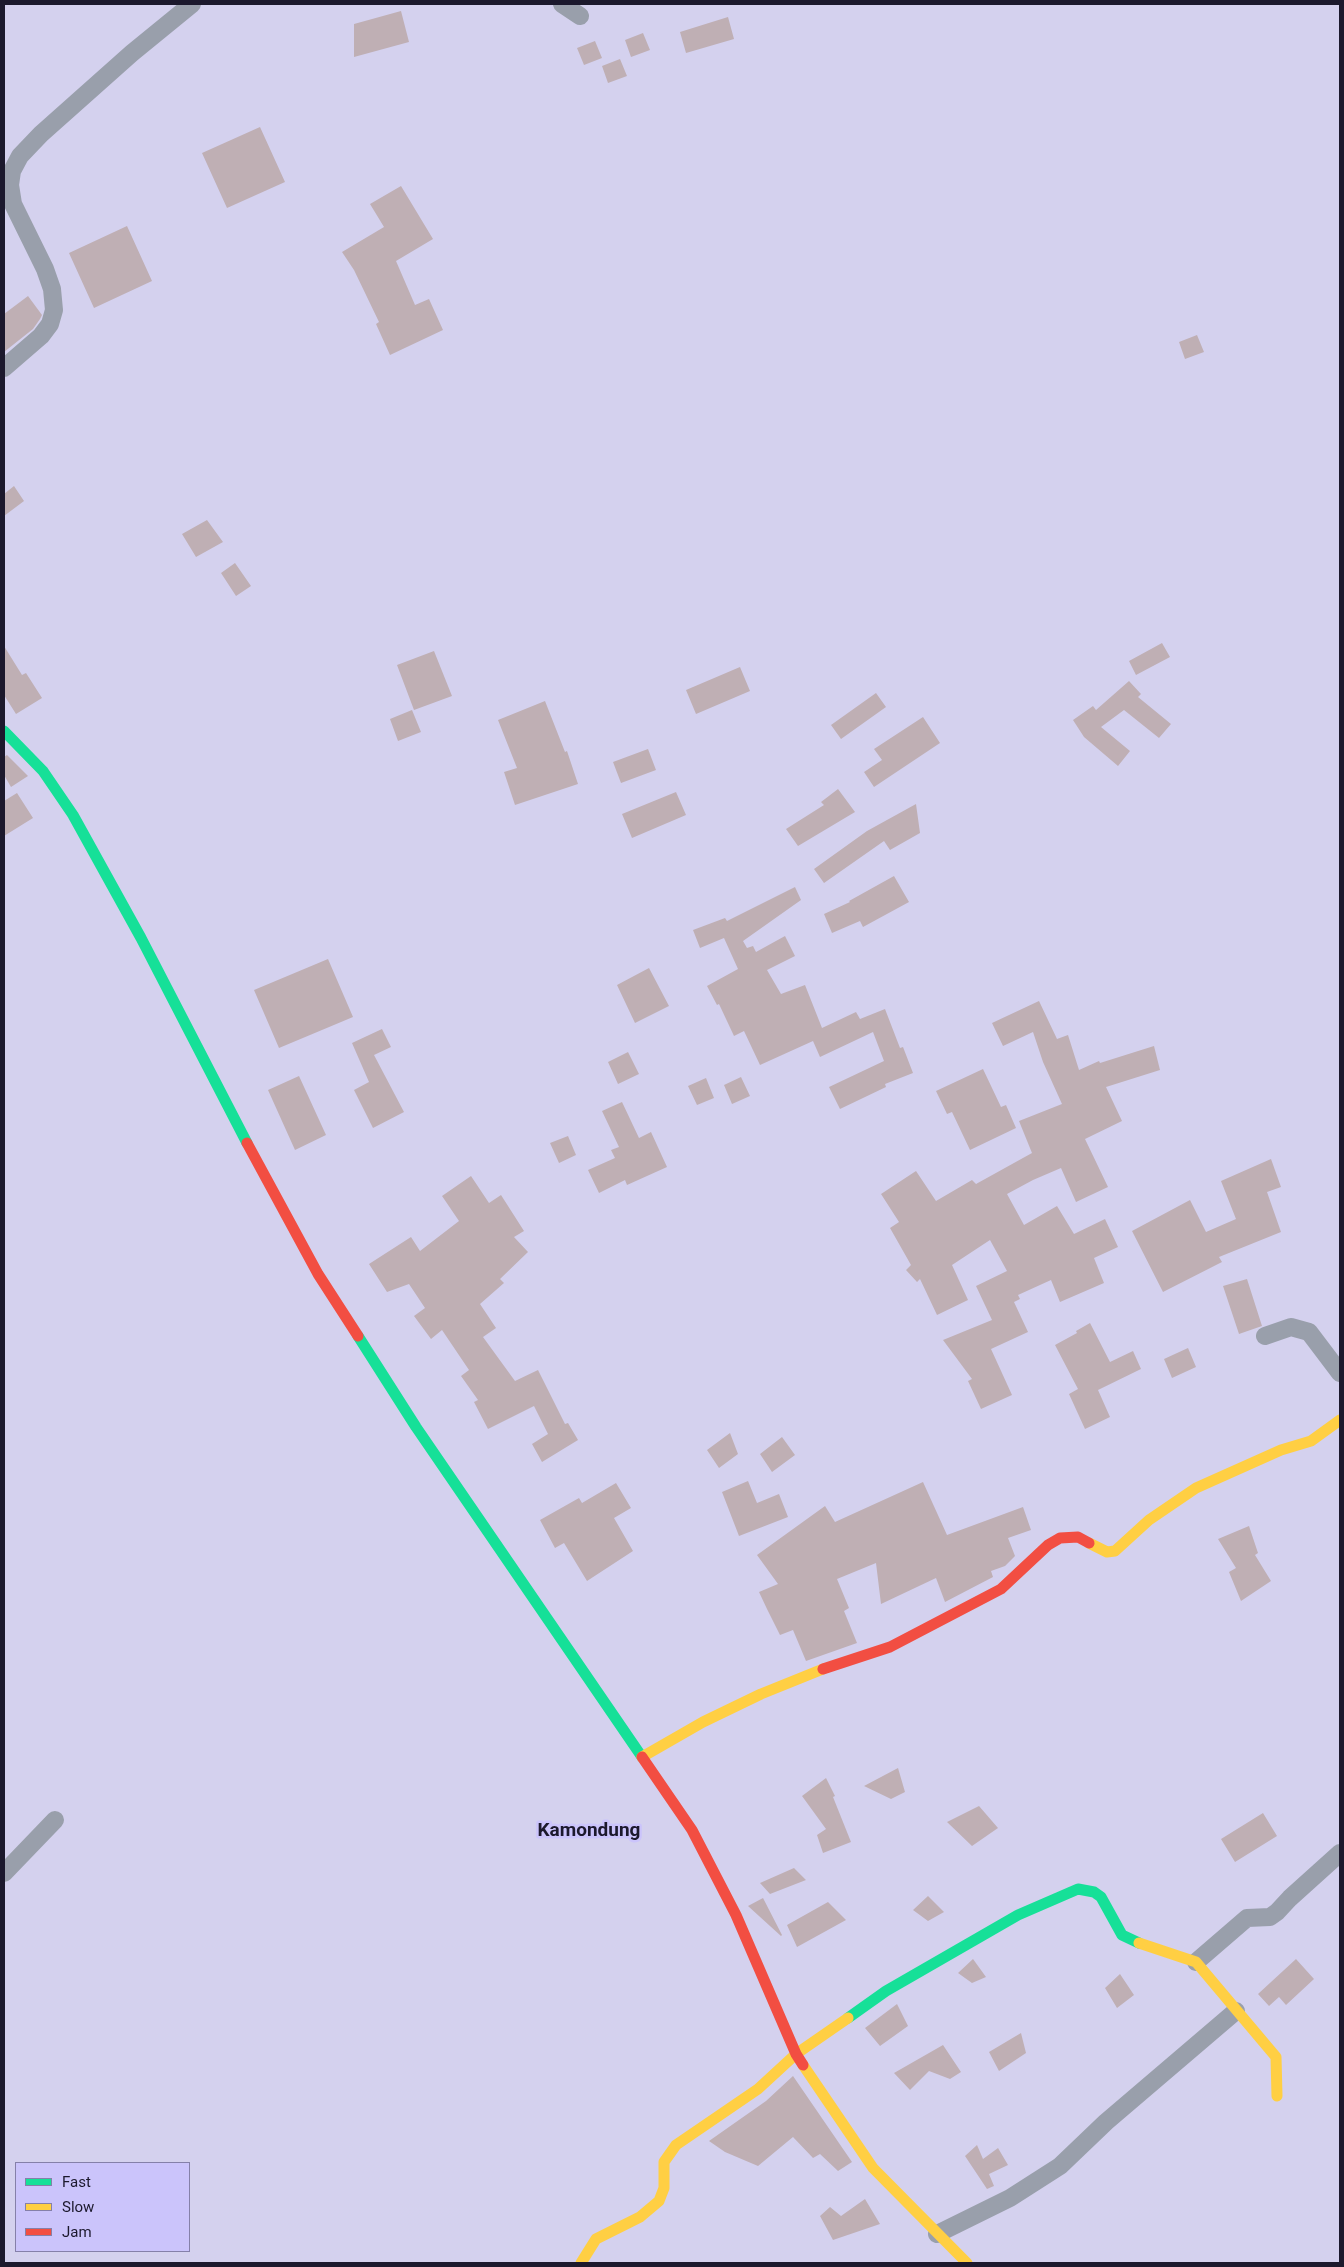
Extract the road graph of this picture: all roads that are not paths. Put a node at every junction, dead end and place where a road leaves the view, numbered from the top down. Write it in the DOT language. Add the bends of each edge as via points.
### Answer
graph roads {
  1 [pos="192,4"];
  2 [pos="562,4"];
  3 [pos="580,16"];
  4 [pos="4,368"];
  5 [pos="4,731"];
  6 [pos="1265,1336"];
  7 [pos="1340,1373"];
  8 [pos="1340,1420"];
  9 [pos="642,1757"];
  10 [pos="55,1820"];
  11 [pos="1340,1853"];
  12 [pos="4,1873"];
  13 [pos="1196,1962"];
  14 [pos="1236,2011"];
  15 [pos="796,2054"];
  16 [pos="1278,2096"];
  17 [pos="938,2234"];
  18 [pos="581,2263"];
  19 [pos="967,2263"];
  1 -- 4 [label="street" via="41,134 20,156 12,171 13,204 45,269 52,289 54,310 50,324 41,336"];
  2 -- 3 [label="street"];
  5 -- 9 [label="street" via="42,771 77,822 318,1274 416,1427"];
  6 -- 7 [label="street" via="1291,1327 1309,1332"];
  8 -- 9 [label="street" via="1310,1441 1281,1450 1196,1488 1149,1520 1115,1550 1101,1550 1078,1537 1060,1538 996,1592 890,1647 762,1694"];
  9 -- 15 [label="street" via="697,1839 736,1915"];
  10 -- 12 [label="street"];
  11 -- 13 [label="street" via="1277,1912 1270,1917 1247,1918"];
  13 -- 14 [label="street"];
  13 -- 15 [label="street" via="1128,1939 1122,1935 1101,1897 1078,1889 1018,1915 886,1991"];
  14 -- 16 [label="street" via="1276,2056"];
  14 -- 17 [label="street" via="1106,2122 1060,2166 1010,2198"];
  15 -- 17 [label="street" via="873,2168"];
  15 -- 18 [label="street" via="758,2089 676,2145 664,2162 664,2188 659,2201 646,2214 596,2239"];
  17 -- 19 [label="street"];
}
